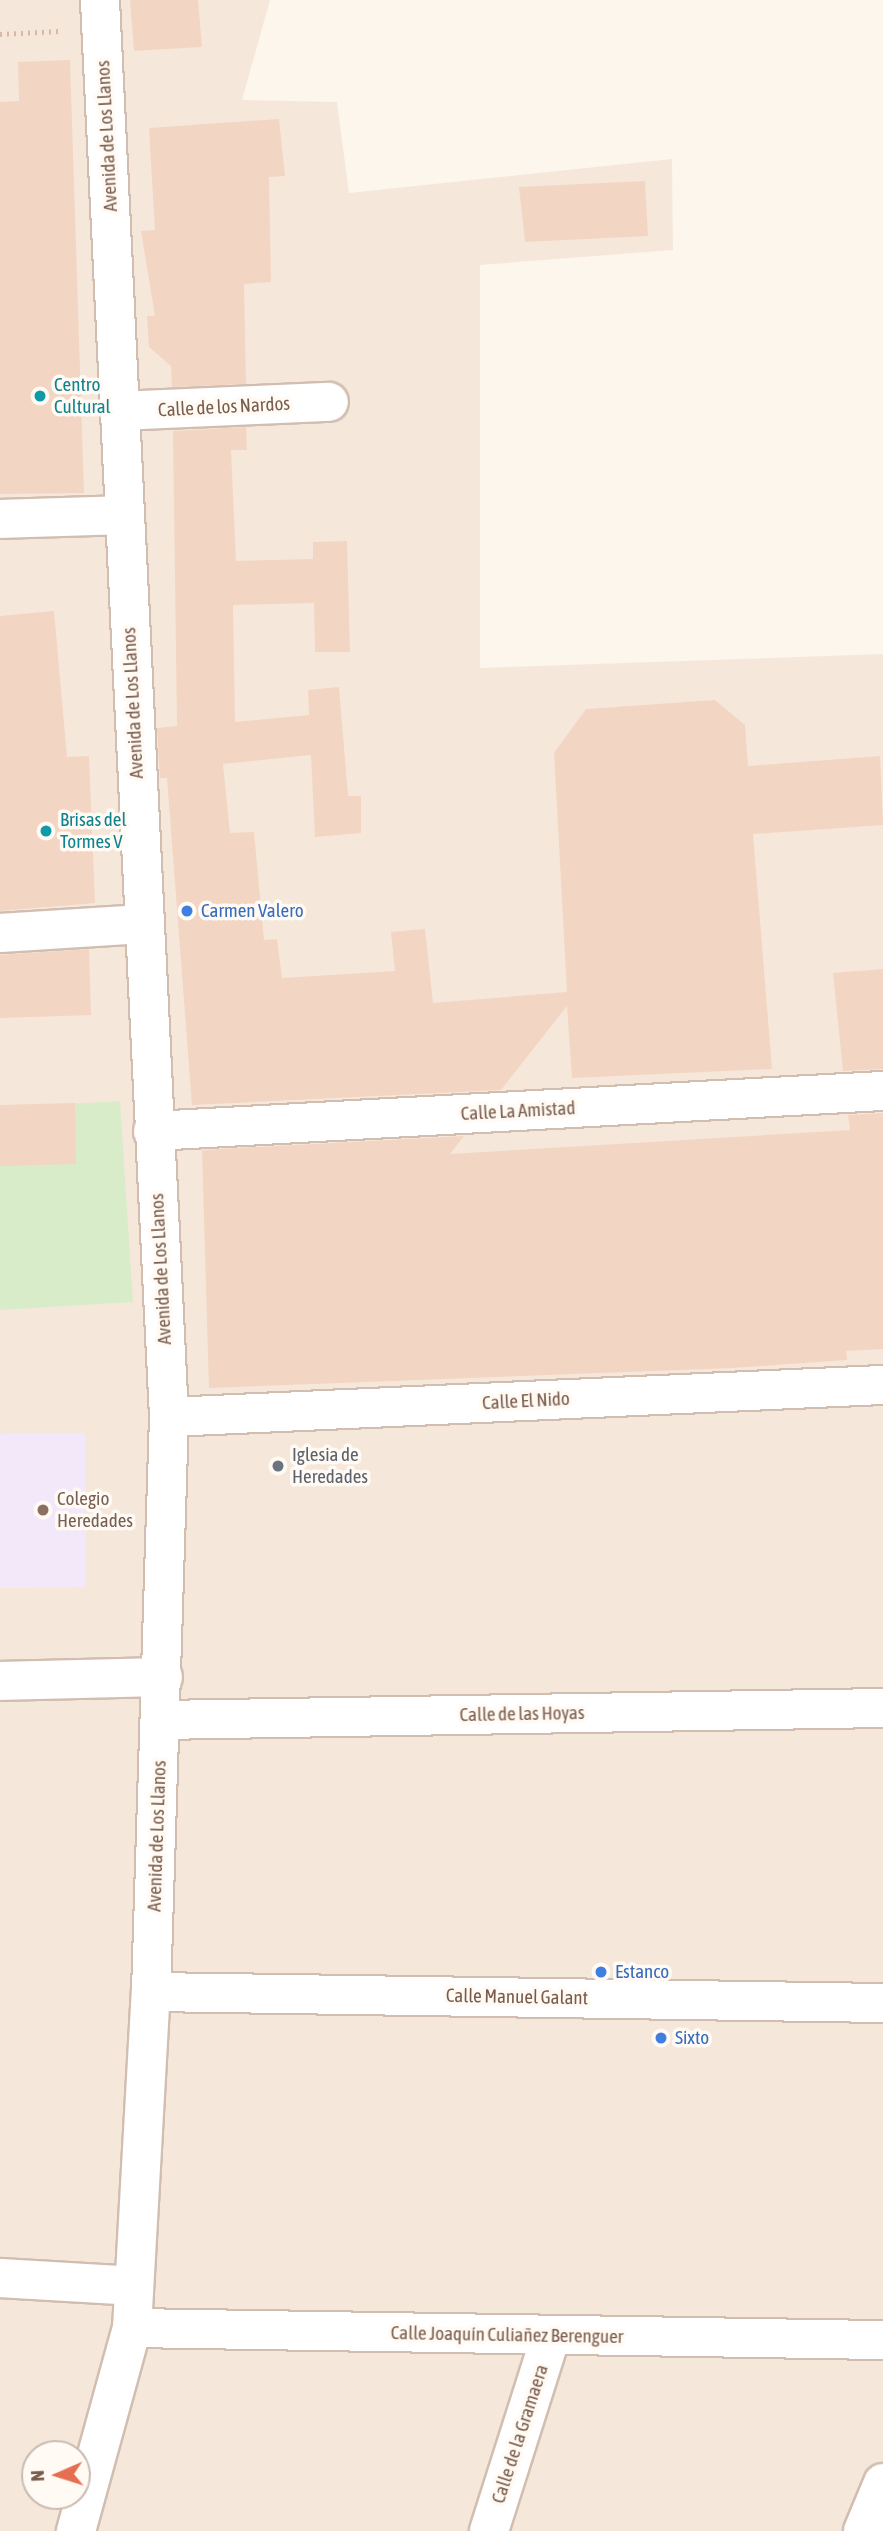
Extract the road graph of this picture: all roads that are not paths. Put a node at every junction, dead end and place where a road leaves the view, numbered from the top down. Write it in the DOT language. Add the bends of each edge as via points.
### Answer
graph roads {
  1 [pos="101,14"];
  2 [pos="329,402"];
  3 [pos="120,411"];
  4 [pos="124,515"];
  5 [pos="0,519"];
  6 [pos="144,924"];
  7 [pos="0,933"];
  8 [pos="883,1091"];
  9 [pos="153,1131"];
  10 [pos="883,1385"];
  11 [pos="169,1417"];
  12 [pos="163,1677"];
  13 [pos="0,1681"];
  14 [pos="883,1708"];
  15 [pos="160,1720"];
  16 [pos="151,1992"];
  17 [pos="883,2003"];
  18 [pos="0,2278"];
  19 [pos="134,2286"];
  20 [pos="132,2328"];
  21 [pos="551,2336"];
  22 [pos="883,2340"];
  23 [pos="883,2483"];
  24 [pos="76,2531"];
  25 [pos="489,2531"];
  26 [pos="863,2531"];
  1 -- 3 [label="street, Avenida de Los Llanos"];
  2 -- 3 [label="street, Calle de los Nardos"];
  3 -- 4 [label="street, Avenida de Los Llanos"];
  4 -- 5 [label="street"];
  4 -- 6 [label="street, Avenida de Los Llanos"];
  6 -- 7 [label="street"];
  6 -- 9 [label="street, Avenida de Los Llanos"];
  8 -- 9 [label="street, Calle La Amistad"];
  9 -- 11 [label="street, Avenida de Los Llanos"];
  10 -- 11 [label="street, Calle El Nido"];
  11 -- 12 [label="street, Avenida de Los Llanos"];
  12 -- 13 [label="street"];
  12 -- 15 [label="street, Avenida de Los Llanos"];
  14 -- 15 [label="street, Calle de las Hoyas"];
  15 -- 16 [label="street, Avenida de Los Llanos"];
  16 -- 17 [label="street, Calle Manuel Galant"];
  16 -- 19 [label="street, Avenida de Los Llanos"];
  18 -- 19 [label="street"];
  19 -- 20 [label="street, Avenida de Los Llanos"];
  20 -- 21 [label="street, Calle Joaquín Culiañez Berenguer"];
  20 -- 24 [label="street, Avenida de Los Llanos"];
  21 -- 22 [label="street, Calle Joaquín Culiañez Berenguer"];
  21 -- 25 [label="street, Calle de la Gramaera"];
  23 -- 26 [label="street"];
}
